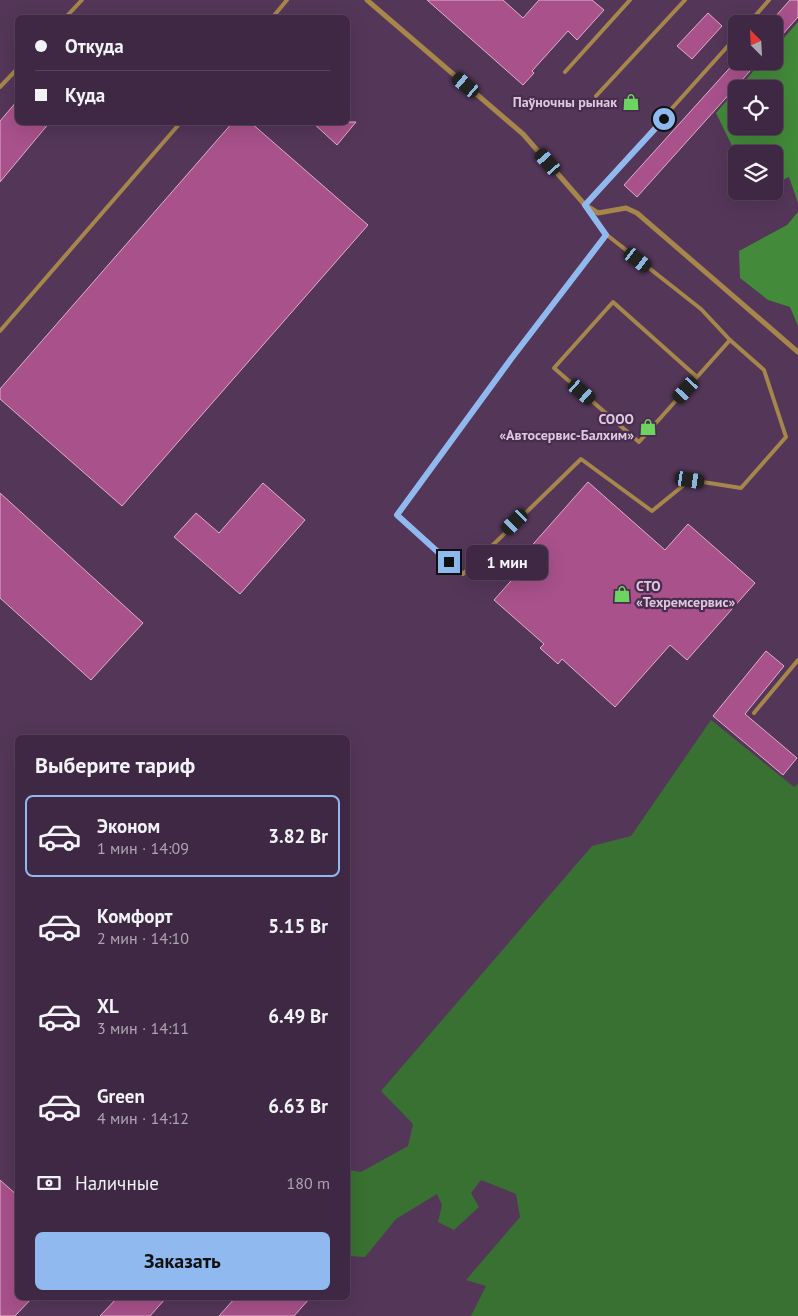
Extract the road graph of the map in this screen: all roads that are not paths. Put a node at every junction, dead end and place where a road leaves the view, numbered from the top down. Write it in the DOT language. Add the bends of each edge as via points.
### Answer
graph roads {
  1 [pos="82,0"];
  2 [pos="287,0"];
  3 [pos="367,0"];
  4 [pos="630,0"];
  5 [pos="685,0"];
  6 [pos="769,0"];
  7 [pos="68,15"];
  8 [pos="274,15"];
  9 [pos="756,15"];
  10 [pos="728,46"];
  11 [pos="15,71"];
  12 [pos="565,72"];
  13 [pos="0,87"];
  14 [pos="596,96"];
  15 [pos="178,125"];
  16 [pos="585,205"];
  17 [pos="606,235"];
  18 [pos="0,331"];
  19 [pos="730,340"];
  20 [pos="798,352"];
  21 [pos="697,377"];
  22 [pos="798,660"];
  23 [pos="754,713"];
  1 -- 7 [label="lane"];
  2 -- 8 [label="lane"];
  3 -- 16 [label="street" via="523,134"];
  4 -- 12 [label="lane"];
  5 -- 14 [label="lane"];
  6 -- 9 [label="lane"];
  10 -- 16 [label="lane"];
  11 -- 13 [label="lane"];
  15 -- 18 [label="lane"];
  16 -- 17 [label="lane"];
  16 -- 20 [label="street" via="598,213 626,208 637,213"];
  17 -- 19 [label="lane" via="701,309"];
  17 -- 19 [label="lane" via="397,515 463,574 582,459 652,511 690,480 741,488 786,437 764,370"];
  19 -- 21 [label="lane"];
  21 -- 21 [label="lane" via="639,442 554,368 613,302"];
  22 -- 23 [label="lane"];
}
